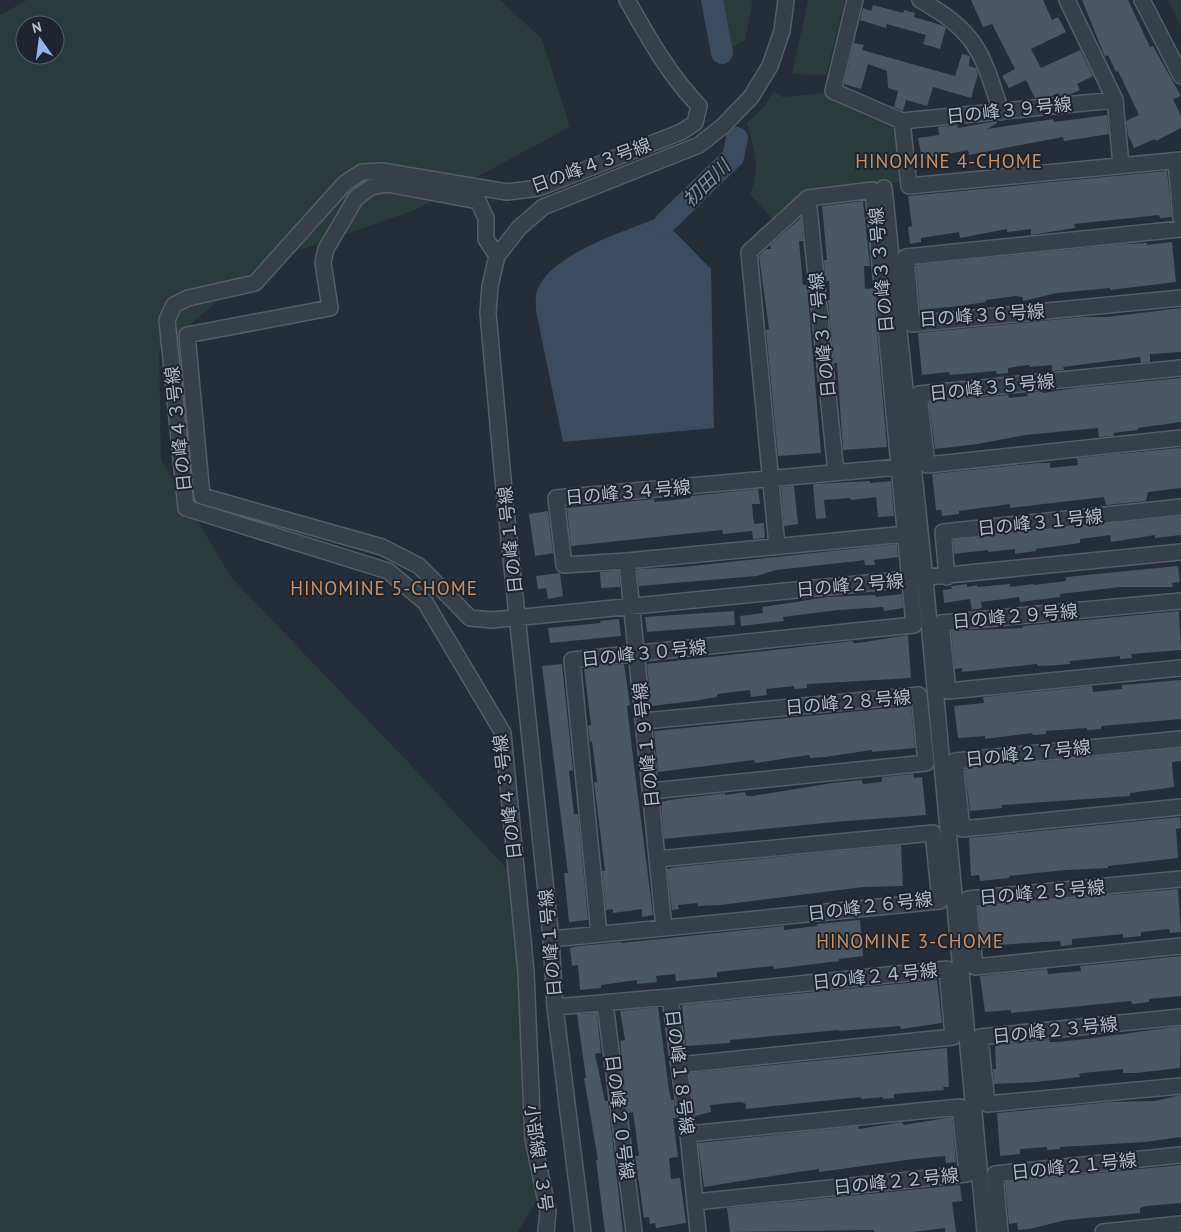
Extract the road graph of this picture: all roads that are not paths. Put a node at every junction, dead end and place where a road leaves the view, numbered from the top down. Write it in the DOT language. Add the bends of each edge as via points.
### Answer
graph roads {
  1 [pos="627,0"];
  2 [pos="786,0"];
  3 [pos="855,0"];
  4 [pos="920,0"];
  5 [pos="1067,0"];
  6 [pos="1142,0"];
  7 [pos="1181,76"];
  8 [pos="1115,100"];
  9 [pos="1001,112"];
  10 [pos="902,120"];
  11 [pos="1179,160"];
  12 [pos="1121,165"];
  13 [pos="884,188"];
  14 [pos="808,198"];
  15 [pos="1181,218"];
  16 [pos="1181,229"];
  17 [pos="497,256"];
  18 [pos="1181,298"];
  19 [pos="1181,368"];
  20 [pos="1181,438"];
  21 [pos="900,467"];
  22 [pos="836,473"];
  23 [pos="772,479"];
  24 [pos="1181,507"];
  25 [pos="906,534"];
  26 [pos="777,546"];
  27 [pos="1181,552"];
  28 [pos="626,561"];
  29 [pos="947,577"];
  30 [pos="917,580"];
  31 [pos="1181,601"];
  32 [pos="630,605"];
  33 [pos="518,617"];
  34 [pos="636,653"];
  35 [pos="1181,668"];
  36 [pos="644,721"];
  37 [pos="1181,738"];
  38 [pos="651,791"];
  39 [pos="1181,807"];
  40 [pos="658,859"];
  41 [pos="1181,879"];
  42 [pos="664,928"];
  43 [pos="599,934"];
  44 [pos="551,939"];
  45 [pos="1181,946"];
  46 [pos="670,997"];
  47 [pos="605,1003"];
  48 [pos="555,1008"];
  49 [pos="1181,1017"];
  50 [pos="679,1065"];
  51 [pos="529,1084"];
  52 [pos="1181,1086"];
  53 [pos="688,1134"];
  54 [pos="1181,1155"];
  55 [pos="695,1202"];
  56 [pos="1181,1224"];
  57 [pos="546,1232"];
  58 [pos="583,1232"];
  59 [pos="634,1232"];
  60 [pos="698,1232"];
  61 [pos="985,1232"];
  62 [pos="1000,1232"];
  63 [pos="1103,1232"];
  1 -- 51 [label="street, 日の峰４３号線" via="651,43 699,106 695,123 681,132 539,188 507,192 382,171 362,172 345,183 255,283 188,298 174,306 167,320 186,508 388,571 425,602 503,734 526,972"];
  2 -- 17 [label="street, 日の峰１号線" via="782,31 770,66 751,97 723,126 699,145 543,207 519,228"];
  3 -- 10 [label="street" via="833,91"];
  4 -- 9 [label="street" via="947,15 970,36 986,65"];
  5 -- 8 [label="street"];
  6 -- 7 [label="street"];
  8 -- 9 [label="street, 日の峰３９号線"];
  8 -- 12 [label="street"];
  9 -- 10 [label="street, 日の峰３９号線"];
  10 -- 12 [label="street" via="909,186"];
  11 -- 12 [label="street"];
  11 -- 15 [label="street"];
  13 -- 30 [label="street"];
  14 -- 21 [label="street, 日の峰３３号線" via="873,190"];
  14 -- 22 [label="street, 日の峰３７号線"];
  14 -- 23 [label="street" via="749,252"];
  16 -- 18 [label="street, 日の峰３６号線" via="906,257 912,324"];
  17 -- 33 [label="street, 日の峰１号線" via="488,312"];
  17 -- 33 [label="street, 日の峰２号線" via="486,239 486,218 478,201 387,184 371,187 356,198 326,249 323,262 330,308 187,335 202,496 382,547 419,566 470,618"];
  19 -- 20 [label="street, 日の峰３５号線" via="919,394 927,464"];
  21 -- 22 [label="street, 日の峰３４号線"];
  21 -- 25 [label="street, 日の峰３３号線"];
  22 -- 23 [label="street, 日の峰３４号線"];
  23 -- 26 [label="street"];
  23 -- 28 [label="street, 日の峰３４号線" via="556,498 564,565"];
  24 -- 29 [label="street, 日の峰３１号線" via="943,532"];
  25 -- 26 [label="street, 日の峰３４号線"];
  25 -- 30 [label="street, 日の峰３３号線"];
  26 -- 28 [label="street, 日の峰３４号線"];
  27 -- 29 [label="street, 日の峰２号線"];
  28 -- 32 [label="street, 日の峰１９号線"];
  29 -- 30 [label="street, 日の峰２号線"];
  30 -- 32 [label="street, 日の峰２号線"];
  30 -- 34 [label="street, 日の峰３０号線" via="914,625"];
  30 -- 61 [label="street"];
  31 -- 35 [label="street, 日の峰２９号線" via="941,622 948,691"];
  32 -- 33 [label="street, 日の峰２号線"];
  32 -- 34 [label="street, 日の峰１９号線"];
  33 -- 44 [label="street, 日の峰１号線"];
  34 -- 36 [label="street, 日の峰１９号線"];
  34 -- 43 [label="street, 日の峰３０号線" via="572,660"];
  36 -- 38 [label="street, 日の峰１９号線"];
  36 -- 38 [label="street, 日の峰２８号線" via="919,695 926,763"];
  37 -- 39 [label="street, 日の峰２７号線" via="955,761 962,829"];
  38 -- 40 [label="street, 日の峰１９号線"];
  40 -- 42 [label="street, 日の峰１９号線"];
  40 -- 42 [label="street, 日の峰２６号線" via="933,833 940,901"];
  41 -- 45 [label="street, 日の峰２５号線" via="968,899 975,966"];
  42 -- 43 [label="street, 日の峰２６号線"];
  43 -- 44 [label="street, 日の峰２６号線"];
  44 -- 48 [label="street, 日の峰１号線"];
  46 -- 47 [label="street, 日の峰１８号線"];
  46 -- 50 [label="street, 日の峰１８号線"];
  46 -- 50 [label="street, 日の峰２４号線" via="947,969 953,1037"];
  47 -- 48 [label="street, 日の峰１８号線"];
  47 -- 59 [label="street, 日の峰２０号線"];
  48 -- 58 [label="street, 日の峰１号線"];
  49 -- 52 [label="street, 日の峰２３号線" via="980,1037 987,1104"];
  50 -- 53 [label="street, 日の峰１８号線"];
  51 -- 57 [label="street, 小部線１３号" via="533,1139 548,1211"];
  53 -- 55 [label="street, 日の峰１８号線"];
  53 -- 55 [label="street, 日の峰２２号線" via="960,1107 967,1174"];
  54 -- 62 [label="street, 日の峰２１号線" via="995,1174"];
  55 -- 60 [label="street, 日の峰１８号線"];
  56 -- 63 [label="street"];
}
